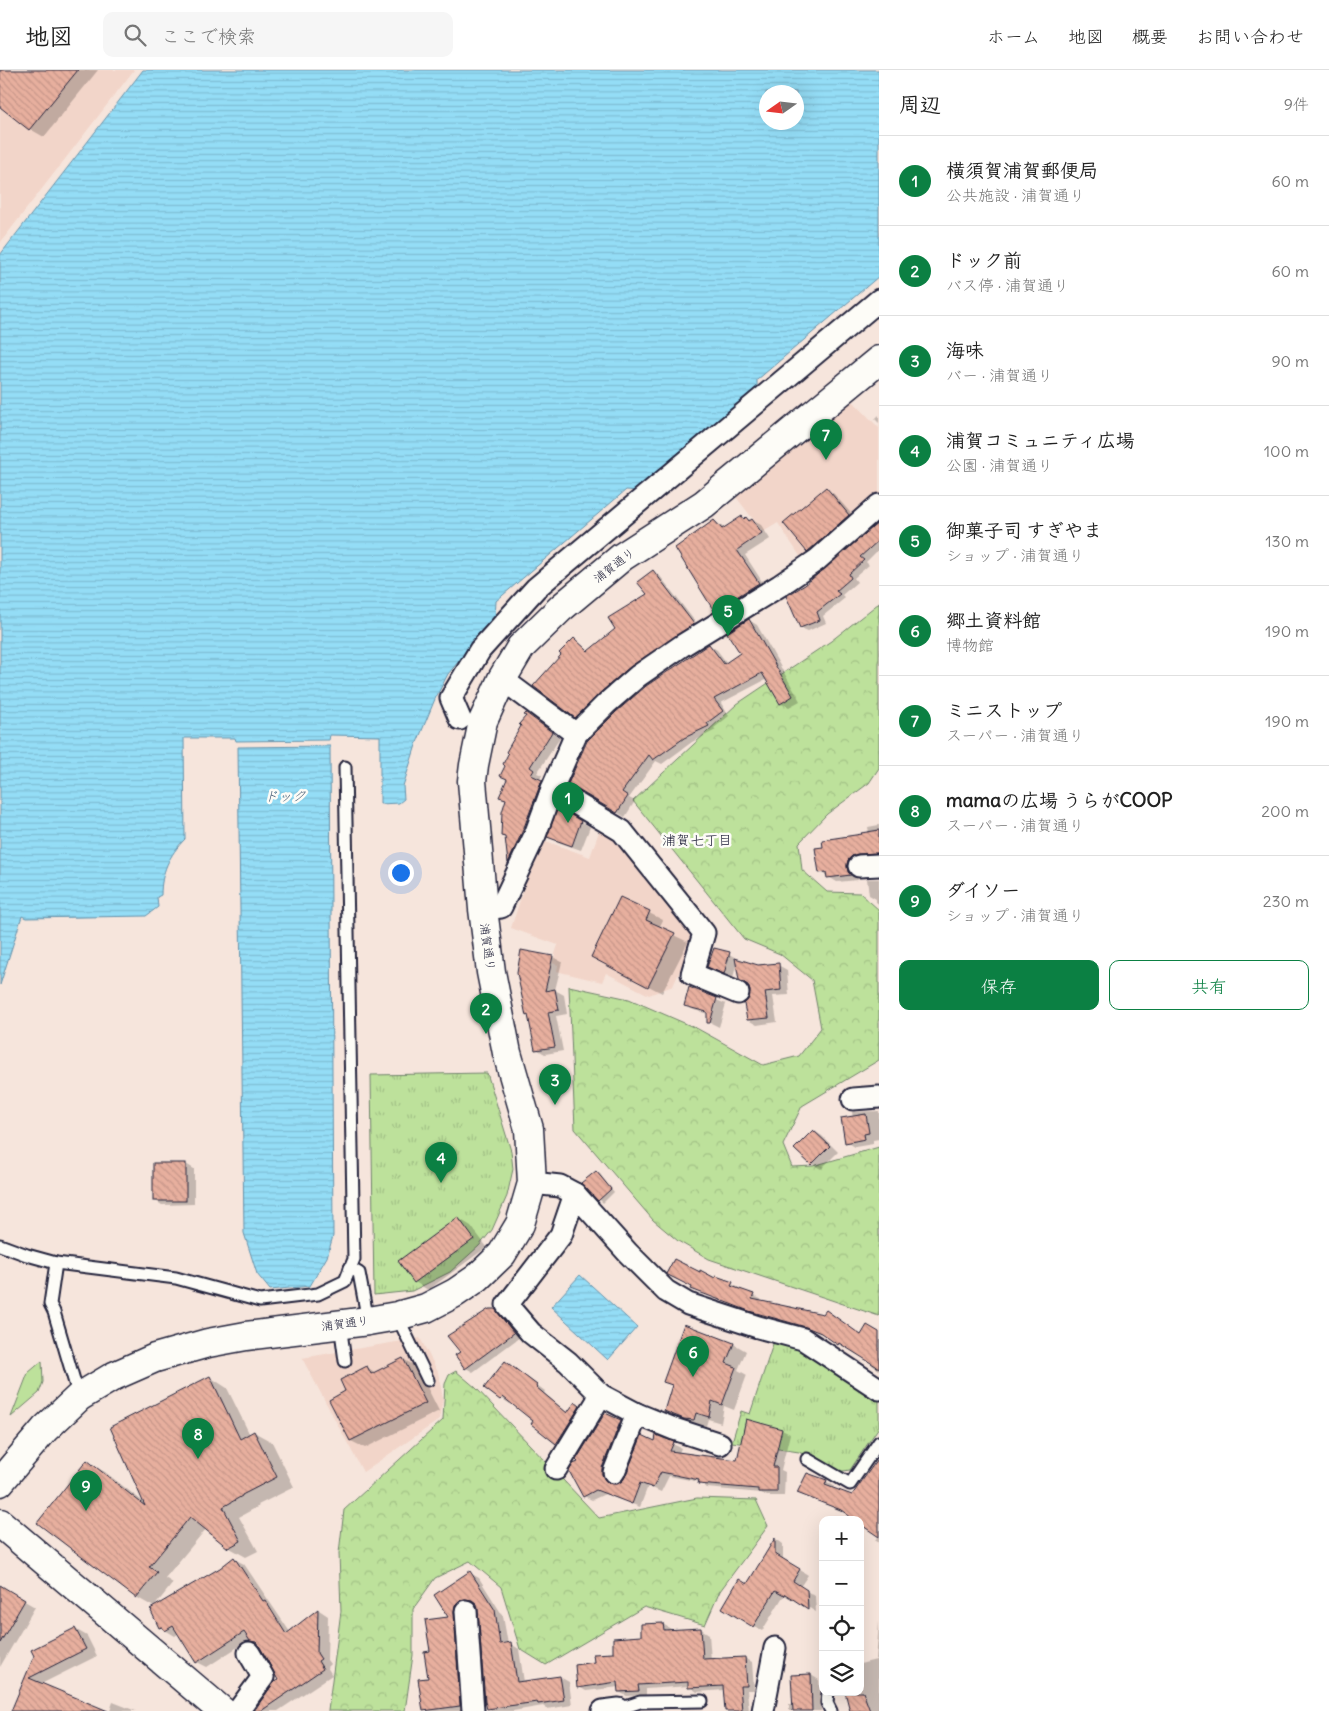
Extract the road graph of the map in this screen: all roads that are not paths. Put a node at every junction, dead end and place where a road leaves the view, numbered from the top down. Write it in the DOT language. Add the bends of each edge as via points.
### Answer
graph roads {
  1 [pos="879,300"];
  2 [pos="879,360"];
  3 [pos="879,505"];
  4 [pos="502,679"];
  5 [pos="460,719"];
  6 [pos="576,734"];
  7 [pos="345,767"];
  8 [pos="552,789"];
  9 [pos="483,909"];
  10 [pos="738,993"];
  11 [pos="879,1097"];
  12 [pos="853,1100"];
  13 [pos="532,1183"];
  14 [pos="575,1194"];
  15 [pos="0,1245"];
  16 [pos="56,1263"];
  17 [pos="350,1268"];
  18 [pos="397,1316"];
  19 [pos="368,1321"];
  20 [pos="340,1324"];
  21 [pos="345,1361"];
  22 [pos="428,1380"];
  23 [pos="879,1389"];
  24 [pos="600,1395"];
  25 [pos="79,1397"];
  26 [pos="637,1414"];
  27 [pos="879,1442"];
  28 [pos="720,1444"];
  29 [pos="807,1459"];
  30 [pos="556,1469"];
  31 [pos="614,1472"];
  32 [pos="0,1482"];
  33 [pos="0,1524"];
  34 [pos="466,1611"];
  35 [pos="775,1648"];
  36 [pos="250,1653"];
  37 [pos="828,1696"];
  38 [pos="702,1701"];
  39 [pos="614,1710"];
  40 [pos="222,1711"];
  41 [pos="238,1711"];
  42 [pos="472,1711"];
  43 [pos="763,1711"];
  44 [pos="831,1711"];
  1 -- 5 [label="street" via="536,588 480,650 451,698"];
  2 -- 4 [label="main road, 浦賀通り" via="704,504 622,557 561,608 521,647"];
  3 -- 6 [label="street" via="817,560 638,676"];
  4 -- 6 [label="street"];
  4 -- 9 [label="main road, 浦賀通り" via="483,721 474,764 473,799"];
  6 -- 8 [label="street"];
  7 -- 17 [label="lane" via="354,1259"];
  8 -- 9 [label="street" via="501,908"];
  8 -- 10 [label="street" via="622,831 704,933 692,974"];
  9 -- 13 [label="main road, 浦賀通り" via="507,1053 529,1129"];
  11 -- 12 [label="street"];
  13 -- 14 [label="street" via="560,1186"];
  13 -- 18 [label="main road, 浦賀通り" via="520,1224 502,1254 478,1278 426,1308"];
  14 -- 23 [label="street" via="666,1291 688,1304 758,1328 803,1339"];
  14 -- 24 [label="street" via="561,1235 507,1305 531,1333 568,1362"];
  15 -- 16 [label="lane"];
  16 -- 17 [label="lane" via="176,1278 260,1301 318,1294 345,1281"];
  16 -- 25 [label="lane" via="50,1304"];
  17 -- 19 [label="lane" via="360,1273"];
  18 -- 19 [label="main road, 浦賀通り"];
  18 -- 22 [label="lane"];
  19 -- 20 [label="main road, 浦賀通り"];
  20 -- 21 [label="lane"];
  20 -- 25 [label="main road, 浦賀通り" via="208,1342 114,1376"];
  24 -- 26 [label="street"];
  24 -- 30 [label="street"];
  25 -- 32 [label="main road, 浦賀通り" via="45,1429"];
  26 -- 28 [label="street"];
  26 -- 31 [label="street"];
  27 -- 29 [label="lane" via="850,1484"];
  33 -- 40 [label="main road"];
  34 -- 42 [label="street"];
  35 -- 43 [label="street"];
  36 -- 41 [label="street" via="263,1677"];
  37 -- 44 [label="lane"];
  38 -- 39 [label="lane" via="640,1702"];
}
